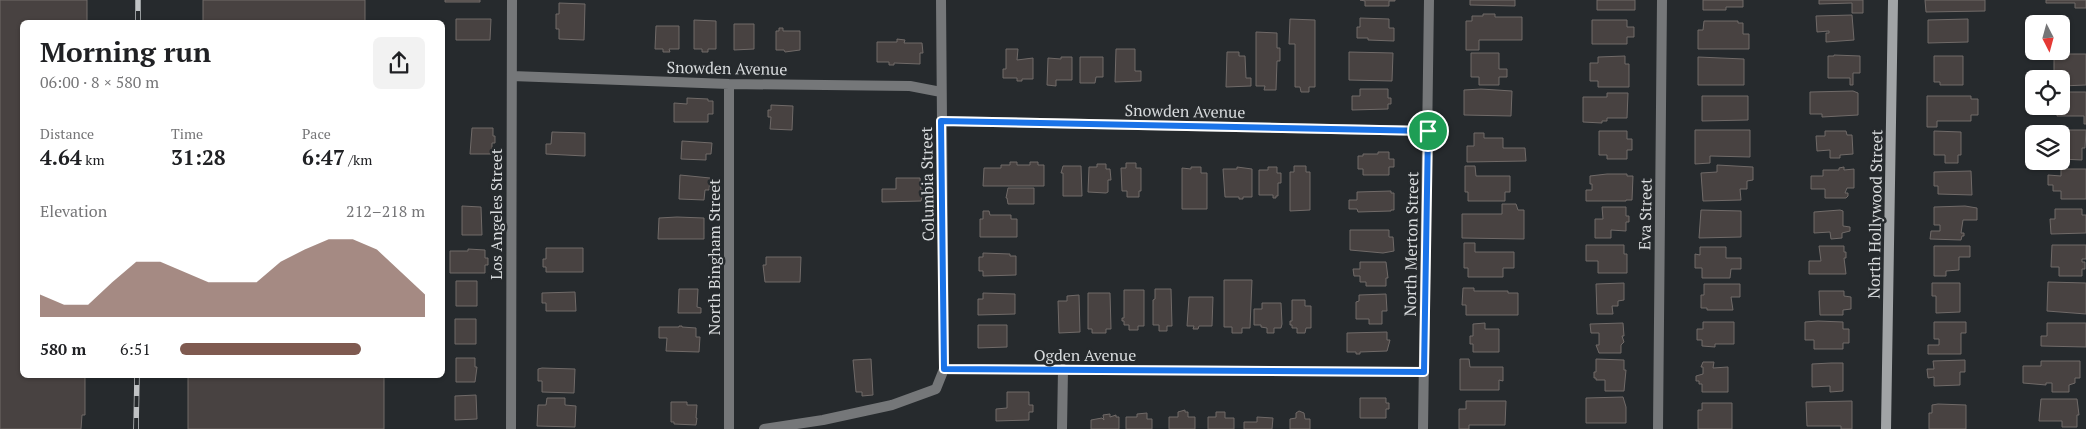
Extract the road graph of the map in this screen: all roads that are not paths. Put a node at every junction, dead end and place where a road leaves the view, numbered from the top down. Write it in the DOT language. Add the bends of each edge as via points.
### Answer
graph roads {
  1 [pos="512,0"];
  2 [pos="941,0"];
  3 [pos="1429,0"];
  4 [pos="1662,0"];
  5 [pos="1894,0"];
  6 [pos="512,76"];
  7 [pos="730,84"];
  8 [pos="941,92"];
  9 [pos="941,121"];
  10 [pos="1428,131"];
  11 [pos="944,369"];
  12 [pos="1063,370"];
  13 [pos="1424,372"];
  14 [pos="823,425"];
  15 [pos="511,429"];
  16 [pos="730,429"];
  17 [pos="764,429"];
  18 [pos="1062,429"];
  19 [pos="1423,429"];
  20 [pos="1658,429"];
  21 [pos="1886,429"];
  1 -- 6 [label="street, Los Angeles Street"];
  2 -- 8 [label="street, Columbia Street"];
  3 -- 10 [label="street, North Merton Street"];
  4 -- 20 [label="street, Eva Street"];
  5 -- 21 [label="main road, North Hollywood Street"];
  6 -- 7 [label="street, Snowden Avenue"];
  6 -- 15 [label="street, Los Angeles Street"];
  7 -- 8 [label="street, Snowden Avenue" via="910,86"];
  7 -- 16 [label="street, North Bingham Street"];
  8 -- 9 [label="street, Columbia Street"];
  9 -- 10 [label="street, Snowden Avenue"];
  9 -- 11 [label="street, Columbia Street"];
  10 -- 13 [label="street, North Merton Street"];
  11 -- 12 [label="street, Ogden Avenue"];
  11 -- 14 [label="street" via="936,389"];
  12 -- 13 [label="street, Ogden Avenue"];
  12 -- 18 [label="street"];
  13 -- 19 [label="street, North Merton Street"];
  14 -- 17 [label="street"];
}
